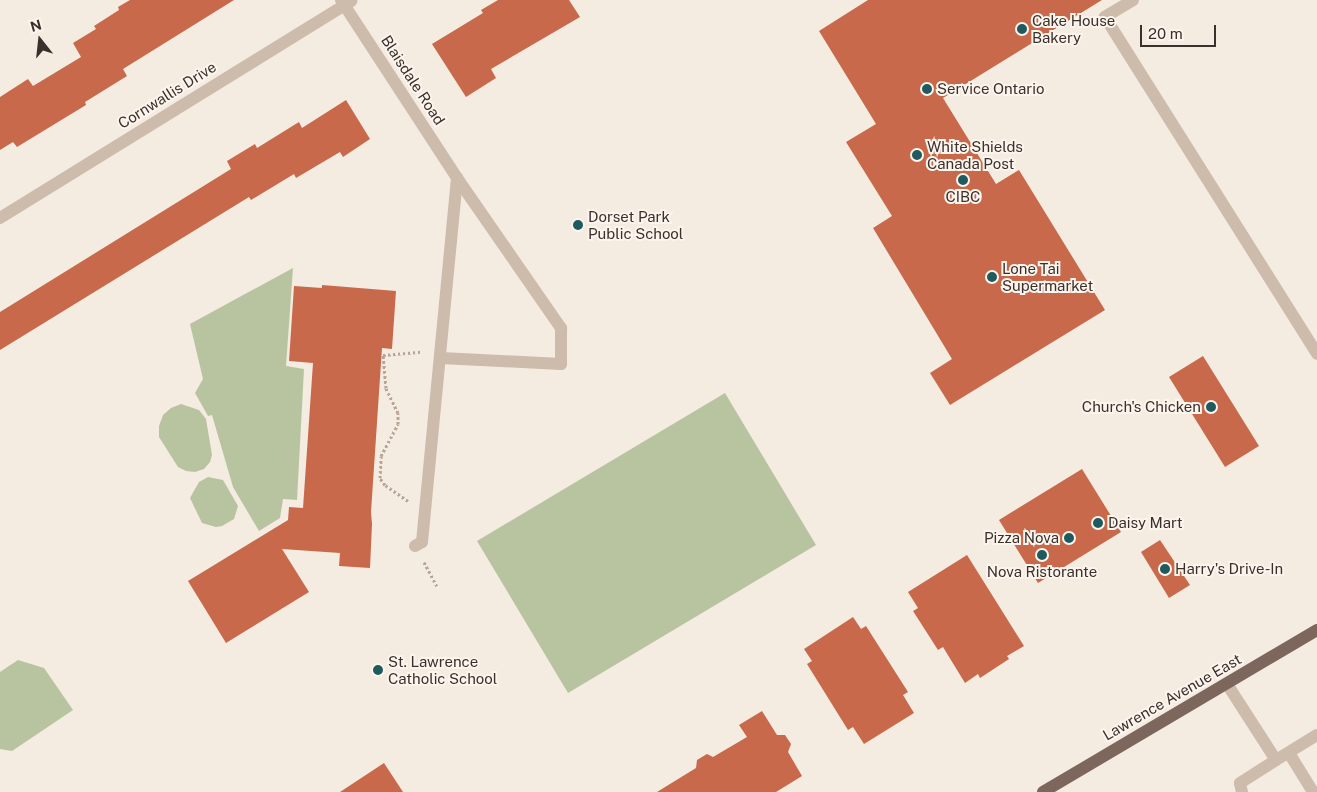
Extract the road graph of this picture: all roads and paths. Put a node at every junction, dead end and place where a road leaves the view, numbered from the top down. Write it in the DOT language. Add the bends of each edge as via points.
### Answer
graph roads {
  1 [pos="1133,0"];
  2 [pos="346,2"];
  3 [pos="457,178"];
  4 [pos="0,218"];
  5 [pos="441,354"];
  6 [pos="1317,354"];
  7 [pos="425,510"];
  8 [pos="415,546"];
  9 [pos="437,586"];
  10 [pos="1317,630"];
  11 [pos="1227,684"];
  12 [pos="1317,735"];
  13 [pos="1289,752"];
  14 [pos="1276,760"];
  15 [pos="1043,792"];
  16 [pos="1242,792"];
  17 [pos="1313,792"];
  1 -- 6 [label="street" via="1105,17"];
  2 -- 3 [label="street, Blaisdale Road"];
  2 -- 4 [label="street, Cornwallis Drive"];
  3 -- 5 [label="street"];
  3 -- 5 [label="street, Blaisdale Road" via="561,328 561,364"];
  5 -- 7 [label="street"];
  5 -- 7 [label="path" via="383,355 386,388 398,412 398,424 381,456 380,478 403,499"];
  7 -- 8 [label="street" via="422,542"];
  8 -- 9 [label="path"];
  10 -- 11 [label="main road, Lawrence Avenue East"];
  11 -- 14 [label="street"];
  11 -- 15 [label="main road, Lawrence Avenue East"];
  12 -- 13 [label="street"];
  13 -- 14 [label="street"];
  13 -- 17 [label="street"];
  14 -- 16 [label="street" via="1240,783"];
}
